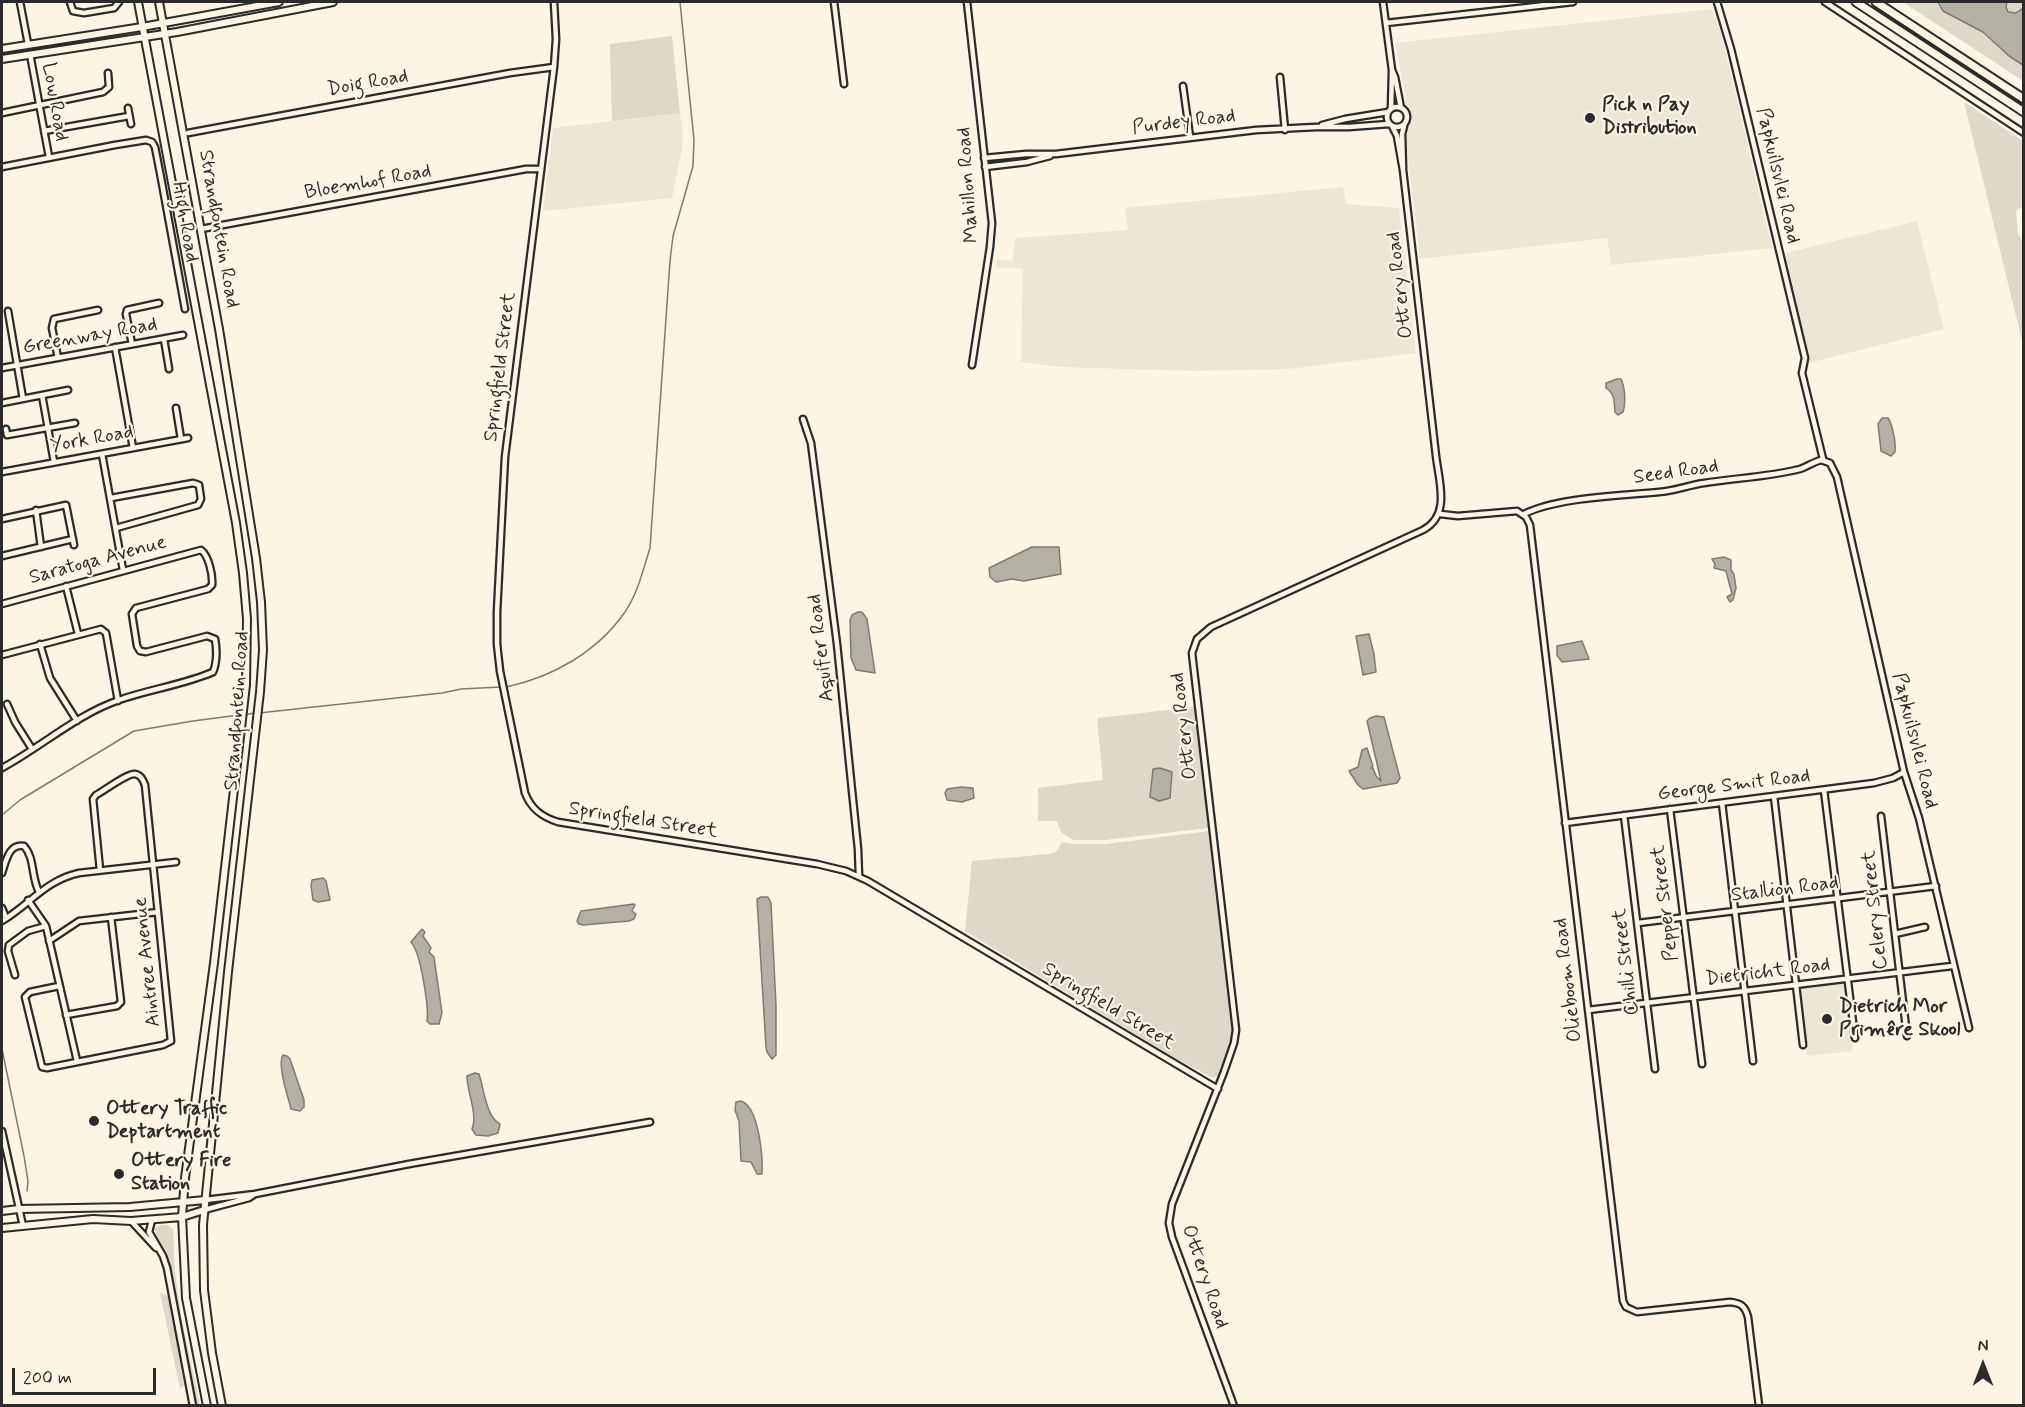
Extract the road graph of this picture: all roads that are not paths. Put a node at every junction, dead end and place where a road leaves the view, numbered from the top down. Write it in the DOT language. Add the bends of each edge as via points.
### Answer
graph roads {
  1 [pos="20,2"];
  2 [pos="70,2"];
  3 [pos="119,2"];
  4 [pos="138,2"];
  5 [pos="159,2"];
  6 [pos="279,2"];
  7 [pos="333,2"];
  8 [pos="554,2"];
  9 [pos="834,2"];
  10 [pos="967,2"];
  11 [pos="1383,2"];
  12 [pos="1573,2"];
  13 [pos="1717,2"];
  14 [pos="1825,2"];
  15 [pos="1854,2"];
  16 [pos="1876,2"];
  17 [pos="164,23"];
  18 [pos="1386,23"];
  19 [pos="142,27"];
  20 [pos="165,33"];
  21 [pos="144,37"];
  22 [pos="28,44"];
  23 [pos="2,49"];
  24 [pos="30,54"];
  25 [pos="2,58"];
  26 [pos="554,68"];
  27 [pos="1392,70"];
  28 [pos="108,73"];
  29 [pos="1280,77"];
  30 [pos="844,84"];
  31 [pos="1183,86"];
  32 [pos="2024,99"];
  33 [pos="39,105"];
  34 [pos="128,108"];
  35 [pos="1401,108"];
  36 [pos="1390,111"];
  37 [pos="2024,112"];
  38 [pos="2,113"];
  39 [pos="129,116"];
  40 [pos="131,124"];
  41 [pos="1404,124"];
  42 [pos="1391,125"];
  43 [pos="1316,127"];
  44 [pos="1285,130"];
  45 [pos="44,131"];
  46 [pos="188,133"];
  47 [pos="2024,133"];
  48 [pos="1190,137"];
  49 [pos="1056,154"];
  50 [pos="49,157"];
  51 [pos="984,158"];
  52 [pos="2,166"];
  53 [pos="986,167"];
  54 [pos="541,169"];
  55 [pos="1403,170"];
  56 [pos="201,229"];
  57 [pos="159,303"];
  58 [pos="185,309"];
  59 [pos="98,310"];
  60 [pos="8,311"];
  61 [pos="183,335"];
  62 [pos="164,339"];
  63 [pos="132,344"];
  64 [pos="115,347"];
  65 [pos="58,358"];
  66 [pos="972,365"];
  67 [pos="17,366"];
  68 [pos="2,369"];
  69 [pos="169,369"];
  70 [pos="68,390"];
  71 [pos="42,395"];
  72 [pos="23,399"];
  73 [pos="2,403"];
  74 [pos="176,408"];
  75 [pos="803,419"];
  76 [pos="75,423"];
  77 [pos="48,428"];
  78 [pos="6,429"];
  79 [pos="188,438"];
  80 [pos="181,439"];
  81 [pos="134,448"];
  82 [pos="102,454"];
  83 [pos="1823,459"];
  84 [pos="54,462"];
  85 [pos="2,472"];
  86 [pos="111,498"];
  87 [pos="36,510"];
  88 [pos="1440,514"];
  89 [pos="1524,514"];
  90 [pos="2,519"];
  91 [pos="116,528"];
  92 [pos="41,547"];
  93 [pos="2,556"];
  94 [pos="123,570"];
  95 [pos="66,586"];
  96 [pos="2,604"];
  97 [pos="78,634"];
  98 [pos="40,644"];
  99 [pos="2,655"];
  100 [pos="118,700"];
  101 [pos="7,704"];
  102 [pos="77,721"];
  103 [pos="32,749"];
  104 [pos="2,768"];
  105 [pos="1904,772"];
  106 [pos="1824,790"];
  107 [pos="1774,796"];
  108 [pos="1722,803"];
  109 [pos="1670,809"];
  110 [pos="1624,815"];
  111 [pos="1881,816"];
  112 [pos="1565,823"];
  113 [pos="176,862"];
  114 [pos="153,865"];
  115 [pos="100,870"];
  116 [pos="2,873"];
  117 [pos="859,876"];
  118 [pos="1936,886"];
  119 [pos="39,892"];
  120 [pos="1890,892"];
  121 [pos="1837,899"];
  122 [pos="28,900"];
  123 [pos="1787,905"];
  124 [pos="2,908"];
  125 [pos="1735,911"];
  126 [pos="158,912"];
  127 [pos="111,917"];
  128 [pos="1683,918"];
  129 [pos="4,920"];
  130 [pos="1638,923"];
  131 [pos="46,926"];
  132 [pos="1925,927"];
  133 [pos="1895,934"];
  134 [pos="49,941"];
  135 [pos="1952,966"];
  136 [pos="1898,972"];
  137 [pos="15,975"];
  138 [pos="1846,979"];
  139 [pos="1796,985"];
  140 [pos="59,986"];
  141 [pos="1745,991"];
  142 [pos="1693,997"];
  143 [pos="1648,1002"];
  144 [pos="1588,1010"];
  145 [pos="66,1015"];
  146 [pos="1969,1028"];
  147 [pos="1907,1036"];
  148 [pos="1855,1038"];
  149 [pos="1803,1045"];
  150 [pos="77,1061"];
  151 [pos="1753,1061"];
  152 [pos="1702,1064"];
  153 [pos="1655,1069"];
  154 [pos="1218,1089"];
  155 [pos="650,1122"];
  156 [pos="2,1131"];
  157 [pos="255,1194"];
  158 [pos="205,1200"];
  159 [pos="183,1202"];
  160 [pos="20,1209"];
  161 [pos="204,1210"];
  162 [pos="2,1212"];
  163 [pos="183,1217"];
  164 [pos="152,1220"];
  165 [pos="131,1221"];
  166 [pos="23,1226"];
  167 [pos="2,1228"];
  168 [pos="158,1249"];
  169 [pos="193,1406"];
  170 [pos="207,1406"];
  171 [pos="222,1406"];
  172 [pos="1234,1406"];
  173 [pos="1759,1406"];
  1 -- 22 [label="street"];
  2 -- 3 [label="street" via="77,13 114,8"];
  4 -- 19 [label="main road, Strandfontein Road"];
  5 -- 17 [label="main road, Strandfontein Road"];
  6 -- 17 [label="main road"];
  7 -- 20 [label="main road"];
  8 -- 26 [label="street, Springfield Street"];
  9 -- 30 [label="street"];
  10 -- 51 [label="street, Mahillon Road"];
  11 -- 18 [label="street"];
  12 -- 18 [label="street"];
  13 -- 83 [label="street, Papkuilsvlei Road" via="1805,358 1802,373"];
  14 -- 47 [label="street"];
  15 -- 37 [label="highway"];
  16 -- 32 [label="highway"];
  17 -- 19 [label="main road"];
  17 -- 20 [label="main road, Strandfontein Road"];
  18 -- 27 [label="street"];
  19 -- 21 [label="main road, Strandfontein Road"];
  19 -- 22 [label="main road"];
  20 -- 21 [label="main road"];
  20 -- 56 [label="main road, Strandfontein Road"];
  21 -- 24 [label="main road"];
  21 -- 159 [label="main road, Strandfontein Road" via="241,556 248,633 244,703"];
  22 -- 23 [label="main road"];
  24 -- 25 [label="main road"];
  24 -- 33 [label="street, Low Road"];
  26 -- 46 [label="street, Doig Road"];
  26 -- 54 [label="street, Springfield Street"];
  27 -- 35 [label="street"];
  27 -- 36 [label="street"];
  28 -- 33 [label="street" via="109,87 103,92"];
  29 -- 44 [label="street"];
  31 -- 48 [label="street"];
  33 -- 38 [label="street"];
  33 -- 45 [label="street, Low Road"];
  34 -- 39 [label="street"];
  35 -- 36 [label="street"];
  35 -- 41 [label="street" via="1407,115"];
  36 -- 42 [label="street"];
  36 -- 43 [label="street, Purdey Road"];
  39 -- 40 [label="street"];
  39 -- 45 [label="street"];
  41 -- 42 [label="street"];
  41 -- 55 [label="street, Ottery Road"];
  42 -- 43 [label="street, Purdey Road"];
  42 -- 55 [label="street, Ottery Road"];
  43 -- 44 [label="street, Purdey Road"];
  44 -- 48 [label="street, Purdey Road"];
  45 -- 50 [label="street, Low Road"];
  48 -- 49 [label="street, Purdey Road"];
  49 -- 51 [label="street, Purdey Road"];
  49 -- 53 [label="street, Purdey Road"];
  50 -- 52 [label="street"];
  50 -- 58 [label="street, High Road" via="150,141 155,147"];
  51 -- 53 [label="street, Mahillon Road"];
  53 -- 66 [label="street, Mahillon Road" via="992,232"];
  54 -- 56 [label="street, Bloemhof Road"];
  54 -- 117 [label="street, Springfield Street" via="505,457 497,612 497,649 525,793 531,806 547,819 817,864"];
  55 -- 88 [label="street, Ottery Road" via="1438,467"];
  56 -- 158 [label="main road, Strandfontein Road" via="258,572 263,651"];
  57 -- 63 [label="street" via="127,310"];
  59 -- 65 [label="street" via="54,319"];
  60 -- 67 [label="street"];
  61 -- 62 [label="street, Greenway Road"];
  62 -- 63 [label="street, Greenway Road"];
  62 -- 69 [label="street"];
  63 -- 64 [label="street, Greenway Road"];
  64 -- 65 [label="street, Greenway Road"];
  64 -- 81 [label="street"];
  65 -- 67 [label="street, Greenway Road"];
  67 -- 68 [label="street, Greenway Road"];
  67 -- 72 [label="street"];
  70 -- 71 [label="street"];
  71 -- 72 [label="street"];
  71 -- 77 [label="street"];
  72 -- 73 [label="street"];
  74 -- 80 [label="street"];
  75 -- 117 [label="street, Aquifer Road" via="812,443 832,601"];
  76 -- 77 [label="street"];
  77 -- 78 [label="street" via="7,435"];
  77 -- 84 [label="street"];
  79 -- 80 [label="street, York Road"];
  80 -- 81 [label="street, York Road"];
  81 -- 82 [label="street, York Road"];
  82 -- 84 [label="street, York Road"];
  82 -- 86 [label="street"];
  83 -- 89 [label="street, Seed Road" via="1783,472 1671,491 1587,499 1544,506"];
  83 -- 105 [label="street, Papkuilsvlei Road" via="1830,463 1837,477"];
  84 -- 85 [label="street, York Road"];
  86 -- 91 [label="street"];
  86 -- 91 [label="street" via="193,483 200,490 198,505"];
  87 -- 90 [label="street"];
  87 -- 92 [label="street"];
  87 -- 92 [label="street" via="67,506 74,542"];
  88 -- 89 [label="street"];
  88 -- 154 [label="street, Ottery Road" via="1424,530 1211,627 1195,643 1193,666 1236,1024"];
  89 -- 112 [label="street, Olieboom Road" via="1532,538"];
  91 -- 94 [label="street"];
  92 -- 93 [label="street"];
  94 -- 95 [label="street, Saratoga Avenue"];
  94 -- 100 [label="street, Saratoga Avenue" via="203,551 213,580 208,589 136,608 132,614 140,651 211,636 216,644 213,672"];
  95 -- 96 [label="street, Saratoga Avenue"];
  95 -- 97 [label="street"];
  97 -- 98 [label="street"];
  97 -- 100 [label="street" via="99,628 105,631"];
  98 -- 99 [label="street"];
  98 -- 102 [label="street" via="50,678"];
  100 -- 102 [label="street"];
  101 -- 103 [label="street"];
  102 -- 103 [label="street"];
  103 -- 104 [label="street"];
  105 -- 106 [label="street, George Smit Road" via="1885,781"];
  105 -- 118 [label="street, Papkuilsvlei Road"];
  106 -- 107 [label="street, George Smit Road"];
  106 -- 121 [label="street"];
  107 -- 108 [label="street, George Smit Road"];
  107 -- 123 [label="street"];
  108 -- 109 [label="street, George Smit Road"];
  108 -- 125 [label="street"];
  109 -- 110 [label="street, George Smit Road"];
  109 -- 128 [label="street, Pepper Street"];
  110 -- 112 [label="street, George Smit Road"];
  110 -- 130 [label="street, Chilli Street"];
  111 -- 120 [label="street, Celery Street"];
  112 -- 144 [label="street, Olieboom Road"];
  113 -- 114 [label="street"];
  114 -- 115 [label="street"];
  114 -- 115 [label="street, Aintree Avenue" via="145,785 132,774 93,799"];
  114 -- 126 [label="street, Aintree Avenue"];
  115 -- 119 [label="street" via="65,876"];
  116 -- 119 [label="street" via="13,848 24,846"];
  117 -- 154 [label="street, Springfield Street"];
  118 -- 120 [label="street, Stallion Road"];
  118 -- 135 [label="street, Papkuilsvlei Road"];
  119 -- 122 [label="street"];
  120 -- 121 [label="street, Stallion Road"];
  120 -- 133 [label="street, Celery Street"];
  121 -- 123 [label="street, Stallion Road"];
  121 -- 138 [label="street"];
  122 -- 129 [label="street"];
  122 -- 131 [label="street"];
  123 -- 125 [label="street, Stallion Road"];
  123 -- 139 [label="street"];
  124 -- 129 [label="street"];
  125 -- 128 [label="street, Stallion Road"];
  125 -- 141 [label="street"];
  126 -- 127 [label="street"];
  126 -- 150 [label="street, Aintree Avenue" via="171,1041"];
  127 -- 134 [label="street" via="79,921"];
  127 -- 145 [label="street" via="122,1002"];
  128 -- 130 [label="street, Stallion Road"];
  128 -- 142 [label="street, Pepper Street"];
  130 -- 143 [label="street, Chilli Street"];
  131 -- 134 [label="street"];
  131 -- 137 [label="street" via="25,932 9,945"];
  132 -- 133 [label="street"];
  133 -- 136 [label="street, Celery Street"];
  134 -- 140 [label="street"];
  135 -- 136 [label="street, Dietricht Road"];
  135 -- 146 [label="street, Papkuilsvlei Road"];
  136 -- 138 [label="street, Dietricht Road"];
  136 -- 147 [label="street, Celery Street"];
  138 -- 139 [label="street, Dietricht Road"];
  138 -- 148 [label="street"];
  139 -- 141 [label="street, Dietricht Road"];
  139 -- 149 [label="street"];
  140 -- 145 [label="street"];
  140 -- 150 [label="street" via="27,994 32,1029 42,1067"];
  141 -- 142 [label="street, Dietricht Road"];
  141 -- 151 [label="street"];
  142 -- 143 [label="street, Dietricht Road"];
  142 -- 152 [label="street, Pepper Street"];
  143 -- 144 [label="street, Dietricht Road"];
  143 -- 153 [label="street, Chilli Street"];
  144 -- 173 [label="street, Olieboom Road" via="1623,1302 1637,1312 1730,1302 1744,1307"];
  145 -- 150 [label="street"];
  154 -- 172 [label="street, Ottery Road" via="1168,1223"];
  155 -- 157 [label="street"];
  156 -- 160 [label="street"];
  157 -- 158 [label="street"];
  157 -- 161 [label="street"];
  158 -- 159 [label="main road"];
  158 -- 161 [label="main road, Strandfontein Road"];
  159 -- 160 [label="main road"];
  159 -- 163 [label="main road, Strandfontein Road"];
  160 -- 162 [label="main road"];
  160 -- 166 [label="street"];
  161 -- 163 [label="main road"];
  161 -- 171 [label="main road, Strandfontein Road" via="204,1290"];
  163 -- 164 [label="main road"];
  163 -- 170 [label="main road, Strandfontein Road" via="186,1298"];
  164 -- 165 [label="main road"];
  164 -- 168 [label="street" via="149,1232"];
  165 -- 166 [label="main road" via="93,1219"];
  165 -- 168 [label="street"];
  166 -- 167 [label="main road"];
  168 -- 169 [label="street" via="167,1268"];
}
